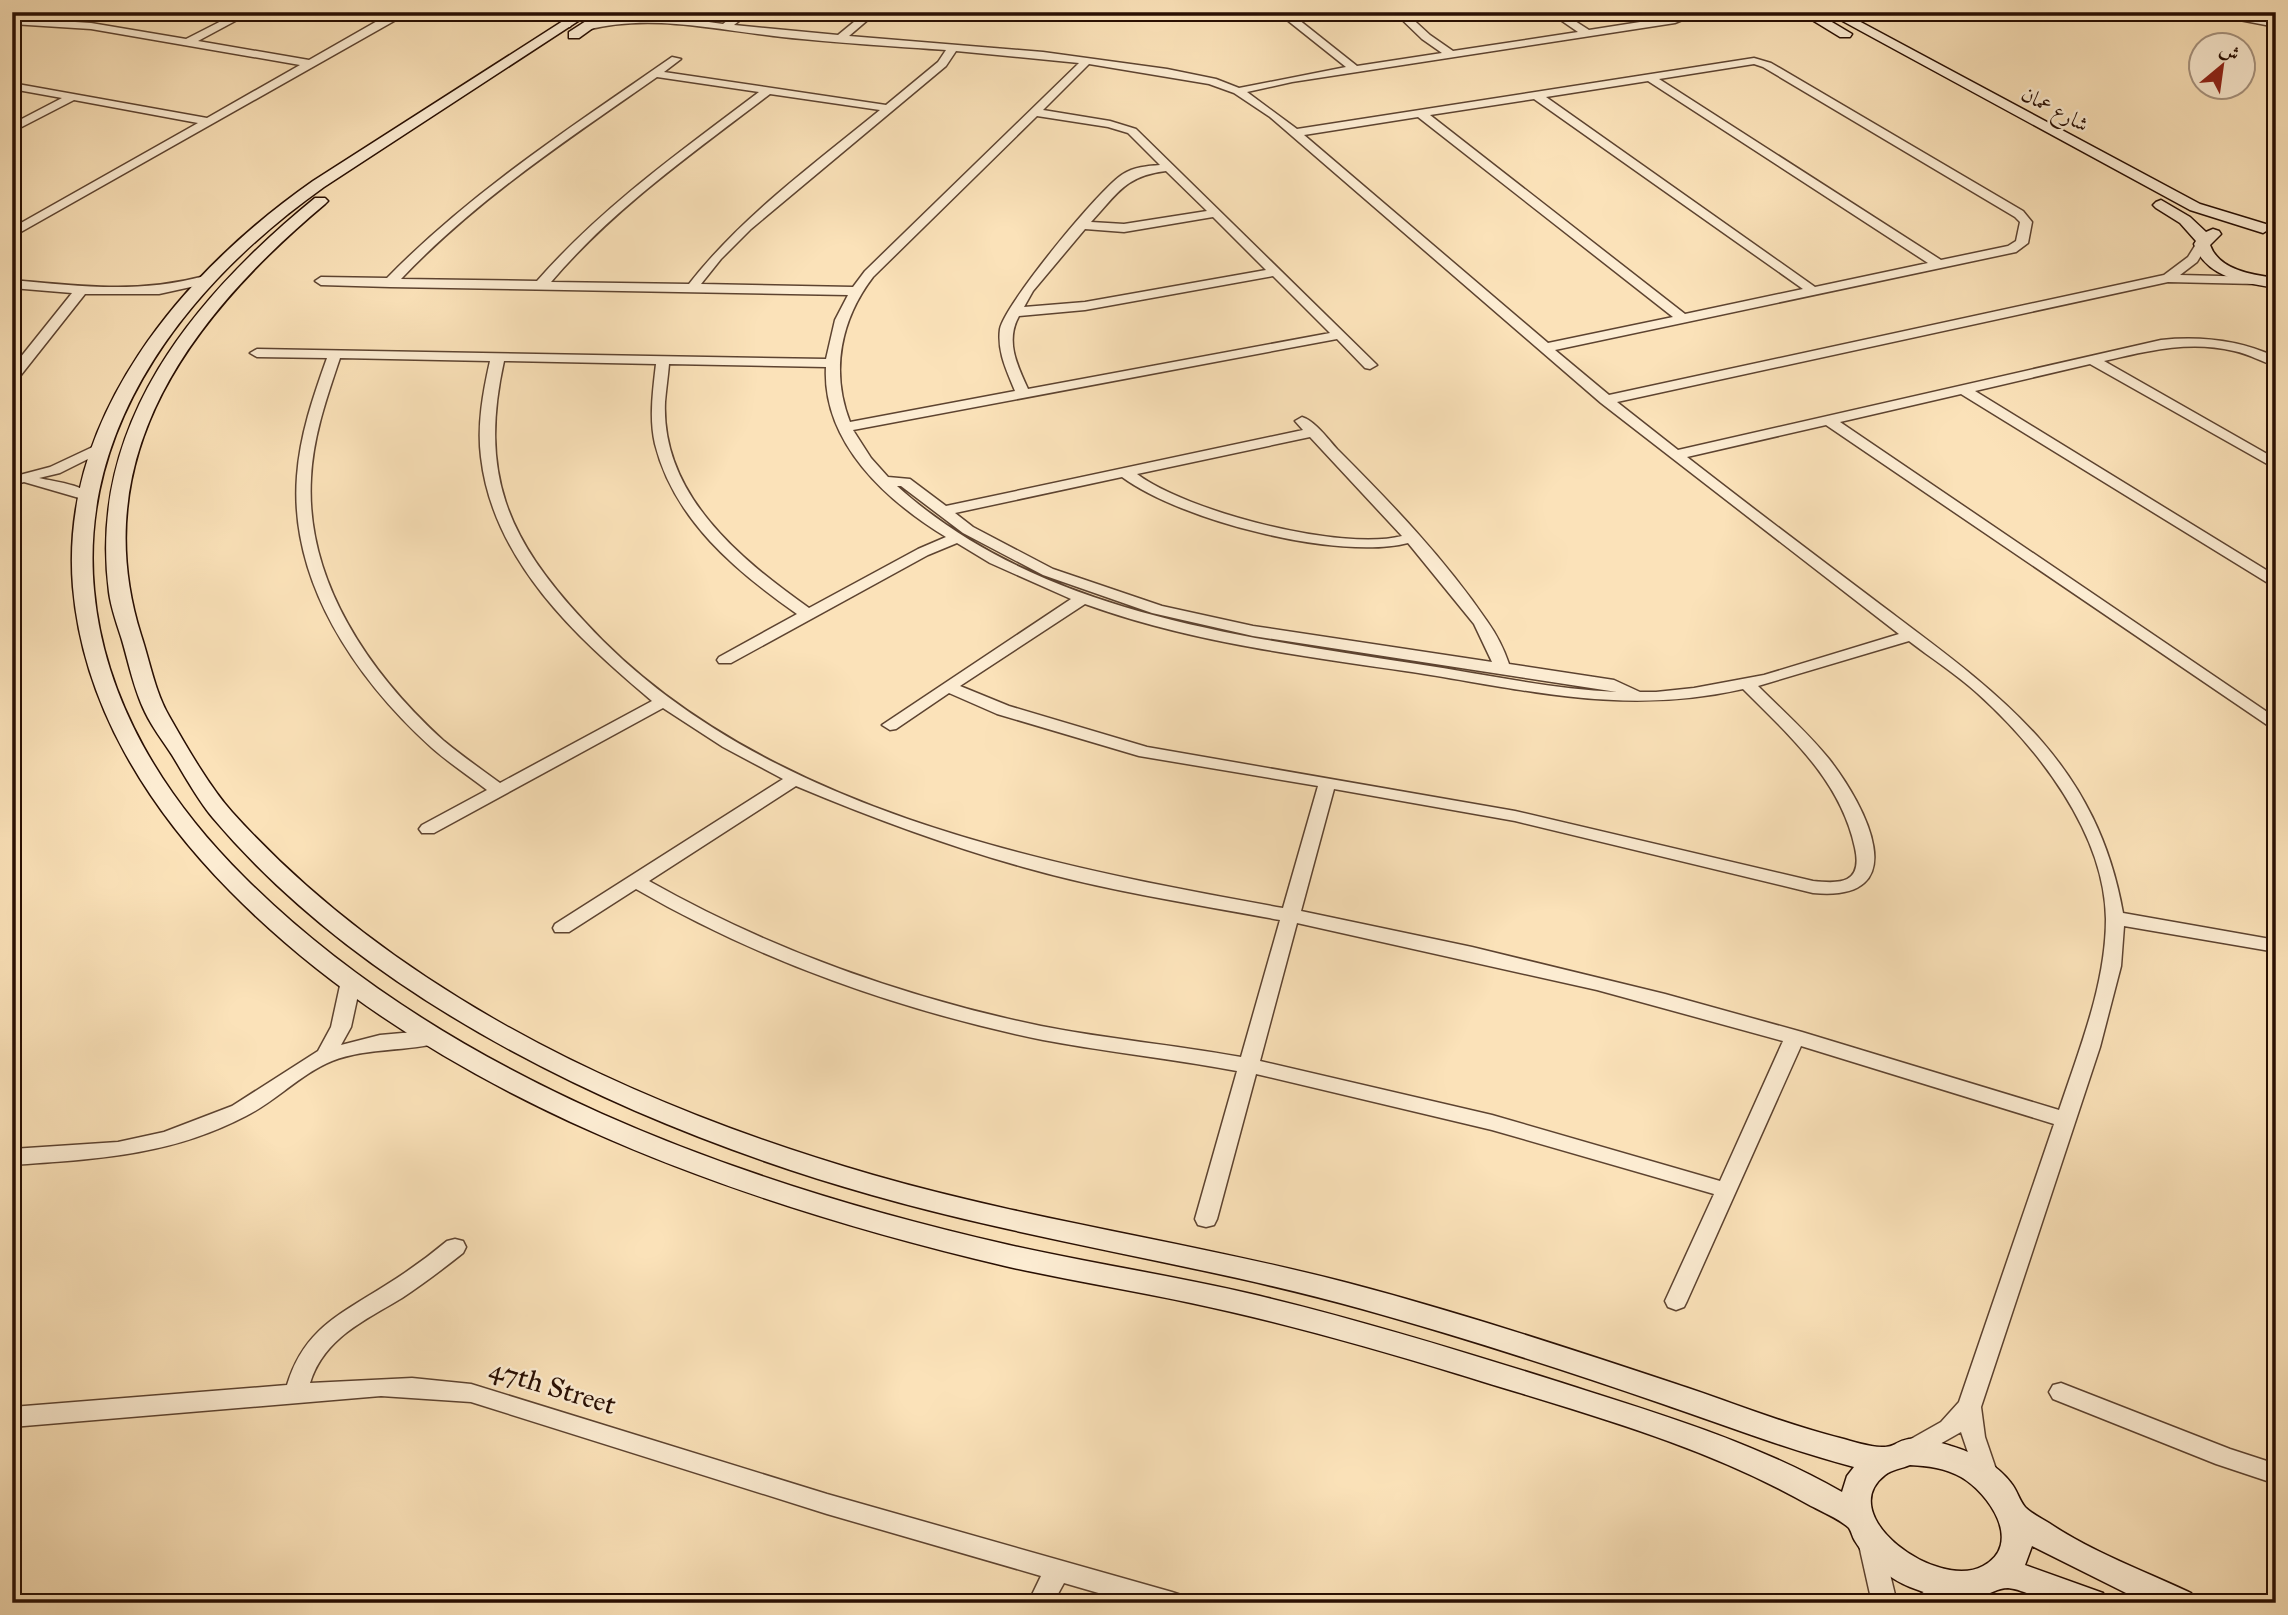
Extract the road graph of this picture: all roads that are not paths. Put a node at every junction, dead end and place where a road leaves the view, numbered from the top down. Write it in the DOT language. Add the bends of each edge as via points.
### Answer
graph roads {
  1 [pos="247,12"];
  2 [pos="405,12"];
  3 [pos="609,12"];
  4 [pos="637,12"];
  5 [pos="745,12"];
  6 [pos="872,12"];
  7 [pos="1282,12"];
  8 [pos="1399,12"];
  9 [pos="1554,12"];
  10 [pos="1682,12"];
  11 [pos="1805,12"];
  12 [pos="1832,12"];
  13 [pos="2203,12"];
  14 [pos="652,18"];
  15 [pos="575,19"];
  16 [pos="12,21"];
  17 [pos="2276,24"];
  18 [pos="725,27"];
  19 [pos="1586,33"];
  20 [pos="840,39"];
  21 [pos="188,42"];
  22 [pos="954,47"];
  23 [pos="1451,54"];
  24 [pos="677,60"];
  25 [pos="1087,61"];
  26 [pos="309,63"];
  27 [pos="1354,69"];
  28 [pos="656,74"];
  29 [pos="1649,77"];
  30 [pos="12,86"];
  31 [pos="769,90"];
  32 [pos="1238,91"];
  33 [pos="1536,95"];
  34 [pos="72,97"];
  35 [pos="886,107"];
  36 [pos="1033,112"];
  37 [pos="1420,113"];
  38 [pos="206,121"];
  39 [pos="12,129"];
  40 [pos="1295,133"];
  41 [pos="1169,167"];
  42 [pos="1216,213"];
  43 [pos="1082,225"];
  44 [pos="2269,229"];
  45 [pos="12,233"];
  46 [pos="2203,242"];
  47 [pos="1938,264"];
  48 [pos="1275,272"];
  49 [pos="2168,278"];
  50 [pos="205,280"];
  51 [pos="321,281"];
  52 [pos="2267,282"];
  53 [pos="390,283"];
  54 [pos="12,284"];
  55 [pos="541,285"];
  56 [pos="83,288"];
  57 [pos="692,288"];
  58 [pos="1813,290"];
  59 [pos="855,291"];
  60 [pos="150,292"];
  61 [pos="181,307"];
  62 [pos="1016,312"];
  63 [pos="1682,318"];
  64 [pos="1339,335"];
  65 [pos="1544,348"];
  66 [pos="257,353"];
  67 [pos="335,354"];
  68 [pos="498,357"];
  69 [pos="2092,359"];
  70 [pos="663,360"];
  71 [pos="2276,362"];
  72 [pos="831,363"];
  73 [pos="1370,365"];
  74 [pos="12,377"];
  75 [pos="1963,389"];
  76 [pos="1023,394"];
  77 [pos="1606,400"];
  78 [pos="1828,420"];
  79 [pos="846,427"];
  80 [pos="103,437"];
  81 [pos="1675,455"];
  82 [pos="126,460"];
  83 [pos="2276,465"];
  84 [pos="1125,472"];
  85 [pos="12,481"];
  86 [pos="882,481"];
  87 [pos="86,496"];
  88 [pos="942,511"];
  89 [pos="1413,537"];
  90 [pos="956,538"];
  91 [pos="2276,583"];
  92 [pos="1081,599"];
  93 [pos="808,615"];
  94 [pos="1911,635"];
  95 [pos="725,660"];
  96 [pos="1502,668"];
  97 [pos="1748,685"];
  98 [pos="948,687"];
  99 [pos="1641,697"];
  100 [pos="664,701"];
  101 [pos="890,725"];
  102 [pos="2276,726"];
  103 [pos="796,778"];
  104 [pos="1327,783"];
  105 [pos="498,790"];
  106 [pos="428,829"];
  107 [pos="634,880"];
  108 [pos="1292,916"];
  109 [pos="2115,918"];
  110 [pos="562,928"];
  111 [pos="2276,946"];
  112 [pos="351,981"];
  113 [pos="436,1037"];
  114 [pos="1795,1037"];
  115 [pos="325,1056"];
  116 [pos="1250,1066"];
  117 [pos="2066,1120"];
  118 [pos="12,1157"];
  119 [pos="1725,1190"];
  120 [pos="1206,1219"];
  121 [pos="455,1247"];
  122 [pos="1676,1301"];
  123 [pos="2061,1392"];
  124 [pos="295,1395"];
  125 [pos="1969,1407"];
  126 [pos="12,1417"];
  127 [pos="1895,1456"];
  128 [pos="2276,1474"];
  129 [pos="1987,1479"];
  130 [pos="2015,1517"];
  131 [pos="1864,1530"];
  132 [pos="1058,1569"];
  133 [pos="2000,1573"];
  134 [pos="1940,1594"];
  135 [pos="1040,1603"];
  136 [pos="1172,1603"];
  137 [pos="1885,1603"];
  138 [pos="2091,1603"];
  139 [pos="2179,1603"];
  1 -- 21 [label="street"];
  2 -- 26 [label="street"];
  3 -- 15 [label="street"];
  4 -- 14 [label="street"];
  5 -- 18 [label="street"];
  6 -- 20 [label="street"];
  7 -- 27 [label="street"];
  8 -- 23 [label="street"];
  9 -- 19 [label="street"];
  10 -- 19 [label="street" via="1679,19"];
  11 -- 46 [label="street, شارع عمان" via="2176,213 2193,226"];
  12 -- 44 [label="street, شارع عمان" via="2195,207"];
  13 -- 17 [label="street"];
  14 -- 15 [label="street"];
  14 -- 18 [label="street"];
  15 -- 50 [label="street" via="306,192"];
  15 -- 82 [label="street" via="306,212 262,249 207,307 173,353 146,402"];
  16 -- 21 [label="street" via="91,26"];
  18 -- 20 [label="street"];
  19 -- 23 [label="street"];
  20 -- 22 [label="street"];
  21 -- 26 [label="street"];
  22 -- 25 [label="street"];
  22 -- 35 [label="street" via="942,64"];
  23 -- 27 [label="street"];
  24 -- 28 [label="street"];
  25 -- 32 [label="street" via="1184,75"];
  25 -- 36 [label="street"];
  26 -- 38 [label="street"];
  27 -- 32 [label="street"];
  28 -- 31 [label="street"];
  28 -- 53 [label="street" via="474,203 433,237"];
  29 -- 33 [label="street"];
  29 -- 47 [label="street"];
  29 -- 47 [label="street" via="1744,61 1763,63 2026,222 2024,241 2016,247"];
  30 -- 34 [label="street"];
  31 -- 35 [label="street"];
  31 -- 55 [label="street" via="614,209"];
  32 -- 40 [label="street"];
  33 -- 37 [label="street"];
  33 -- 58 [label="street"];
  34 -- 38 [label="street"];
  34 -- 39 [label="street"];
  35 -- 57 [label="street" via="747,226"];
  36 -- 41 [label="street" via="1127,128"];
  36 -- 59 [label="street"];
  37 -- 40 [label="street"];
  37 -- 63 [label="street"];
  38 -- 45 [label="street"];
  40 -- 65 [label="street"];
  41 -- 42 [label="street"];
  41 -- 43 [label="street" via="1130,174"];
  42 -- 43 [label="street" via="1139,226"];
  42 -- 48 [label="street"];
  43 -- 62 [label="street" via="1037,276"];
  44 -- 46 [label="main road" via="2232,229 2210,235"];
  46 -- 49 [label="street" via="2193,258"];
  46 -- 52 [label="main road" via="2203,251 2216,264"];
  47 -- 58 [label="street"];
  48 -- 62 [label="street" via="1085,306"];
  48 -- 64 [label="street"];
  49 -- 52 [label="street"];
  49 -- 77 [label="street"];
  50 -- 60 [label="street"];
  50 -- 61 [label="street"];
  51 -- 53 [label="street"];
  53 -- 55 [label="street"];
  54 -- 56 [label="street"];
  55 -- 57 [label="street"];
  56 -- 60 [label="street"];
  56 -- 74 [label="street"];
  57 -- 59 [label="street"];
  58 -- 63 [label="street"];
  59 -- 72 [label="street" via="844,311"];
  60 -- 61 [label="street" via="173,299"];
  61 -- 80 [label="street" via="139,364"];
  62 -- 76 [label="street" via="1007,326 1006,343"];
  63 -- 65 [label="street"];
  64 -- 73 [label="street"];
  64 -- 76 [label="street"];
  65 -- 77 [label="street"];
  66 -- 67 [label="street"];
  67 -- 68 [label="street"];
  67 -- 105 [label="street" via="313,416 303,498 307,543 330,608 399,705 439,744"];
  68 -- 70 [label="street"];
  68 -- 100 [label="street" via="487,406 486,438 498,508 534,574 566,615 600,650"];
  69 -- 71 [label="street" via="2193,341 2237,347"];
  69 -- 75 [label="street"];
  69 -- 83 [label="street"];
  70 -- 72 [label="street"];
  70 -- 93 [label="street" via="657,397 659,435 680,495 745,568"];
  72 -- 79 [label="street" via="833,391"];
  75 -- 78 [label="street"];
  75 -- 91 [label="street"];
  76 -- 79 [label="street"];
  77 -- 81 [label="street"];
  78 -- 81 [label="street"];
  78 -- 102 [label="street"];
  79 -- 86 [label="street"];
  80 -- 82 [label="street" via="114,432 106,459 113,463"];
  80 -- 85 [label="street" via="67,466"];
  80 -- 87 [label="street"];
  81 -- 94 [label="street"];
  82 -- 127 [label="street" via="114,536 120,605 140,676 173,743 220,811 288,882 382,959 468,1015 621,1093 812,1166 932,1201 1318,1286 1513,1342 1801,1441"];
  84 -- 88 [label="street"];
  84 -- 89 [label="street" via="1144,489 1165,498 1250,524 1358,543"];
  84 -- 89 [label="street" via="1307,427"];
  85 -- 87 [label="street" via="54,485"];
  86 -- 88 [label="street" via="905,482"];
  86 -- 90 [label="street"];
  87 -- 112 [label="street" via="80,564 89,636 103,686 135,752 178,817 226,874"];
  88 -- 96 [label="street" via="987,542 1048,572 1158,610 1253,631"];
  89 -- 96 [label="street" via="1486,630"];
  90 -- 92 [label="street" via="1013,570"];
  90 -- 93 [label="street"];
  92 -- 98 [label="street"];
  92 -- 99 [label="street" via="1159,624 1245,642 1568,692"];
  93 -- 95 [label="street"];
  94 -- 97 [label="street"];
  94 -- 109 [label="street" via="1982,689 2026,732 2064,779 2102,856"];
  96 -- 99 [label="street" via="1614,685"];
  97 -- 99 [label="street"];
  97 -- 104 [label="street" via="1828,768 1854,811 1866,870 1863,879 1851,886 1813,887 1515,816"];
  98 -- 101 [label="street"];
  98 -- 104 [label="street" via="1003,710 1144,752"];
  100 -- 103 [label="street" via="730,744"];
  100 -- 105 [label="street"];
  103 -- 107 [label="street"];
  103 -- 108 [label="street" via="936,835 1014,859 1197,901"];
  104 -- 108 [label="street"];
  105 -- 106 [label="street"];
  107 -- 110 [label="street"];
  107 -- 116 [label="street" via="703,918 803,961 905,995 1013,1026"];
  108 -- 114 [label="street" via="1413,939 1642,993"];
  108 -- 116 [label="street"];
  109 -- 111 [label="street"];
  109 -- 117 [label="street" via="2105,994"];
  112 -- 113 [label="street"];
  112 -- 115 [label="street" via="341,1027"];
  113 -- 115 [label="street" via="380,1042"];
  113 -- 131 [label="street" via="592,1119 776,1191 912,1232 1211,1296 1440,1357 1763,1467 1812,1489"];
  114 -- 117 [label="street"];
  114 -- 119 [label="street"];
  115 -- 118 [label="street" via="239,1111 193,1132 118,1150"];
  116 -- 119 [label="street" via="1487,1119"];
  116 -- 120 [label="street"];
  117 -- 125 [label="street"];
  119 -- 122 [label="street"];
  121 -- 124 [label="street" via="323,1337 305,1363"];
  123 -- 128 [label="street"];
  124 -- 126 [label="street, 47th Street"];
  124 -- 132 [label="street, 47th Street" via="391,1387 471,1393 827,1504"];
  125 -- 127 [label="street" via="1949,1429"];
  125 -- 129 [label="street"];
  127 -- 129 [label="street" via="1942,1455"];
  127 -- 131 [label="street" via="1872,1466 1859,1483 1856,1506"];
  129 -- 130 [label="street"];
  130 -- 133 [label="street" via="2017,1546"];
  130 -- 139 [label="main road" via="2055,1545"];
  131 -- 134 [label="street" via="1898,1567 1934,1582"];
  131 -- 137 [label="street" via="1879,1567"];
  132 -- 135 [label="street"];
  132 -- 136 [label="street, 47th Street"];
  133 -- 134 [label="street"];
  133 -- 138 [label="street"];
}
